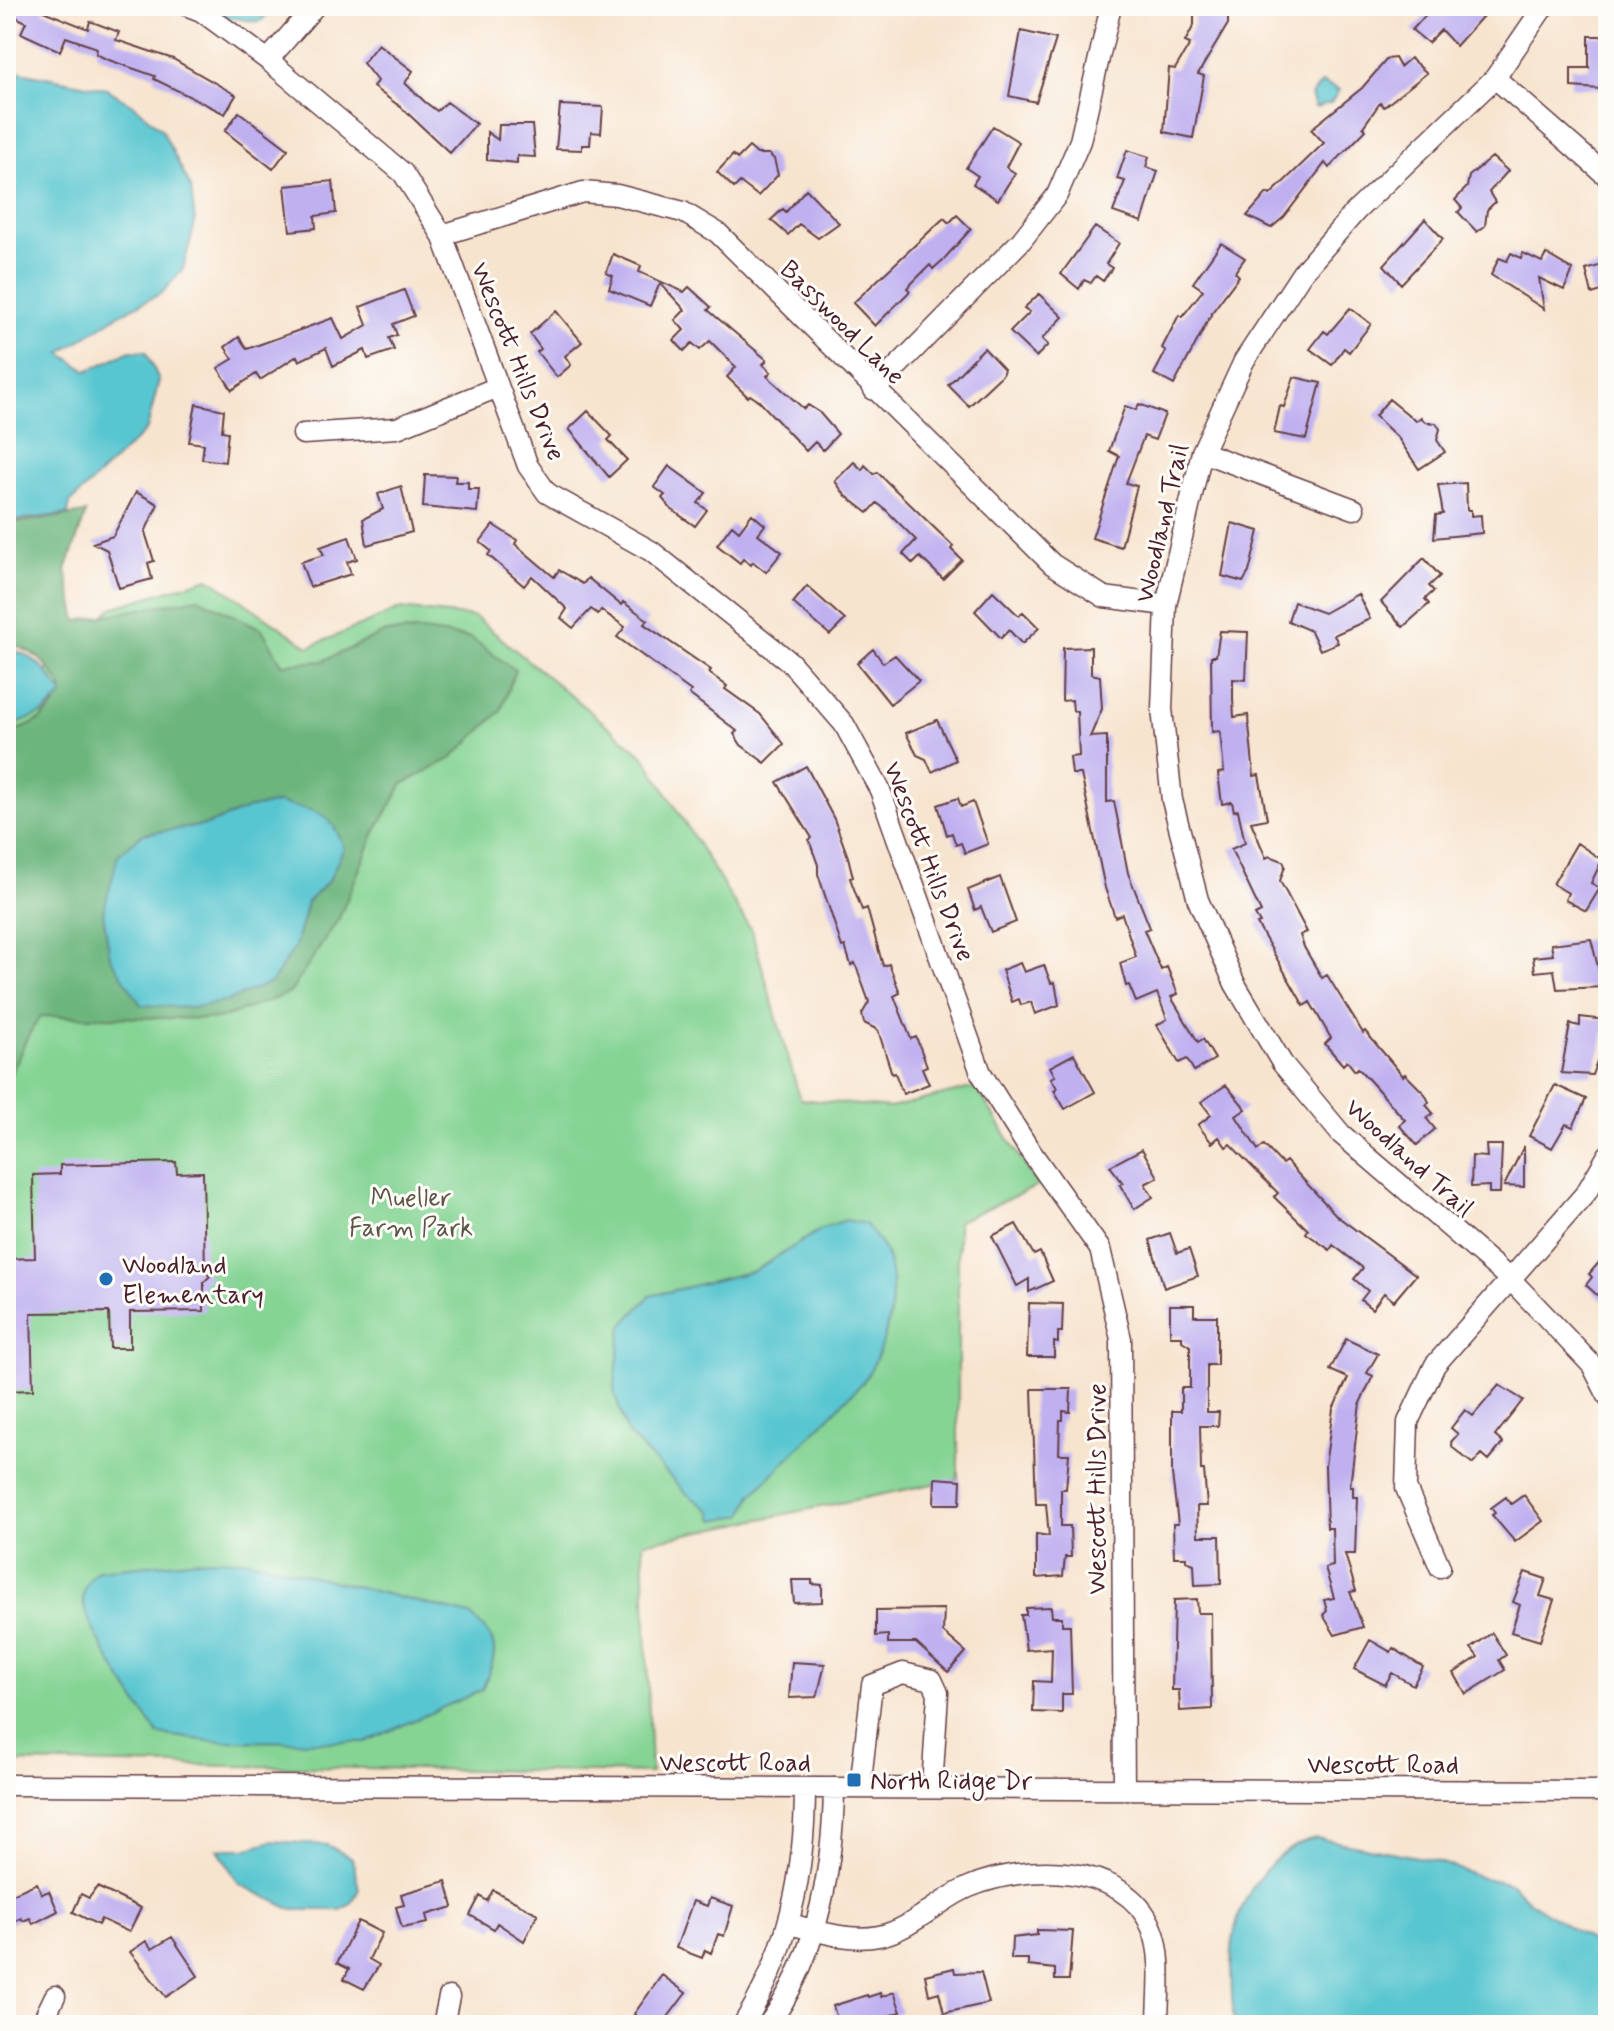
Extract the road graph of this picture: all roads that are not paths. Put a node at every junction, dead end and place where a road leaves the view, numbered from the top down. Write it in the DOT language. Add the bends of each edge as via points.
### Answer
graph roads {
  1 [pos="188,6"];
  2 [pos="315,6"];
  3 [pos="1111,6"];
  4 [pos="1544,6"];
  5 [pos="268,60"];
  6 [pos="1495,78"];
  7 [pos="1608,177"];
  8 [pos="442,235"];
  9 [pos="498,387"];
  10 [pos="874,390"];
  11 [pos="303,434"];
  12 [pos="1202,452"];
  13 [pos="1354,509"];
  14 [pos="1166,605"];
  15 [pos="1608,1155"];
  16 [pos="1511,1280"];
  17 [pos="1608,1396"];
  18 [pos="1440,1567"];
  19 [pos="6,1785"];
  20 [pos="805,1788"];
  21 [pos="834,1788"];
  22 [pos="860,1788"];
  23 [pos="932,1788"];
  24 [pos="1124,1789"];
  25 [pos="1608,1791"];
  26 [pos="790,1924"];
  27 [pos="814,1930"];
  28 [pos="55,1996"];
  29 [pos="449,1997"];
  30 [pos="41,2025"];
  31 [pos="443,2025"];
  32 [pos="743,2025"];
  33 [pos="768,2025"];
  34 [pos="1158,2025"];
  1 -- 5 [label="street, Wescott Hills Drive"];
  2 -- 5 [label="street"];
  3 -- 10 [label="street" via="1080,141 1057,195 1021,241"];
  4 -- 6 [label="street, Woodland Trail"];
  5 -- 8 [label="street, Wescott Hills Drive" via="403,173"];
  6 -- 7 [label="street"];
  6 -- 12 [label="street, Woodland Trail" via="1356,211 1302,273 1244,361"];
  8 -- 9 [label="street, Wescott Hills Drive"];
  8 -- 10 [label="street, Basswood Lane" via="583,192 683,212 718,233"];
  9 -- 11 [label="street" via="397,428"];
  9 -- 24 [label="street, Wescott Hills Drive" via="528,466 547,493 651,551 790,662 844,724 880,790 981,1073 1100,1249 1121,1339"];
  10 -- 14 [label="street, Basswood Lane" via="1052,564 1104,597"];
  12 -- 13 [label="street"];
  12 -- 14 [label="street, Woodland Trail"];
  14 -- 16 [label="street, Woodland Trail" via="1162,709 1172,800 1198,900 1235,984 1282,1063 1341,1134"];
  15 -- 16 [label="street" via="1586,1193"];
  16 -- 17 [label="street, Woodland Trail" via="1592,1365"];
  16 -- 18 [label="street" via="1435,1365 1408,1422 1406,1488"];
  19 -- 20 [label="street, Wescott Road"];
  20 -- 21 [label="street, Wescott Road"];
  20 -- 26 [label="street" via="804,1852"];
  21 -- 22 [label="street, Wescott Road"];
  21 -- 27 [label="street" via="829,1870"];
  22 -- 23 [label="street, Wescott Road"];
  22 -- 23 [label="street" via="872,1685 903,1673 932,1680 938,1693"];
  23 -- 24 [label="street, Wescott Road"];
  24 -- 25 [label="street, Wescott Road"];
  26 -- 27 [label="street"];
  26 -- 32 [label="street" via="771,1976"];
  27 -- 33 [label="street"];
  27 -- 34 [label="street" via="879,1936 900,1929 944,1898 1001,1877 1073,1875 1105,1881 1133,1901 1152,1927"];
  28 -- 30 [label="street"];
  29 -- 31 [label="street"];
}
